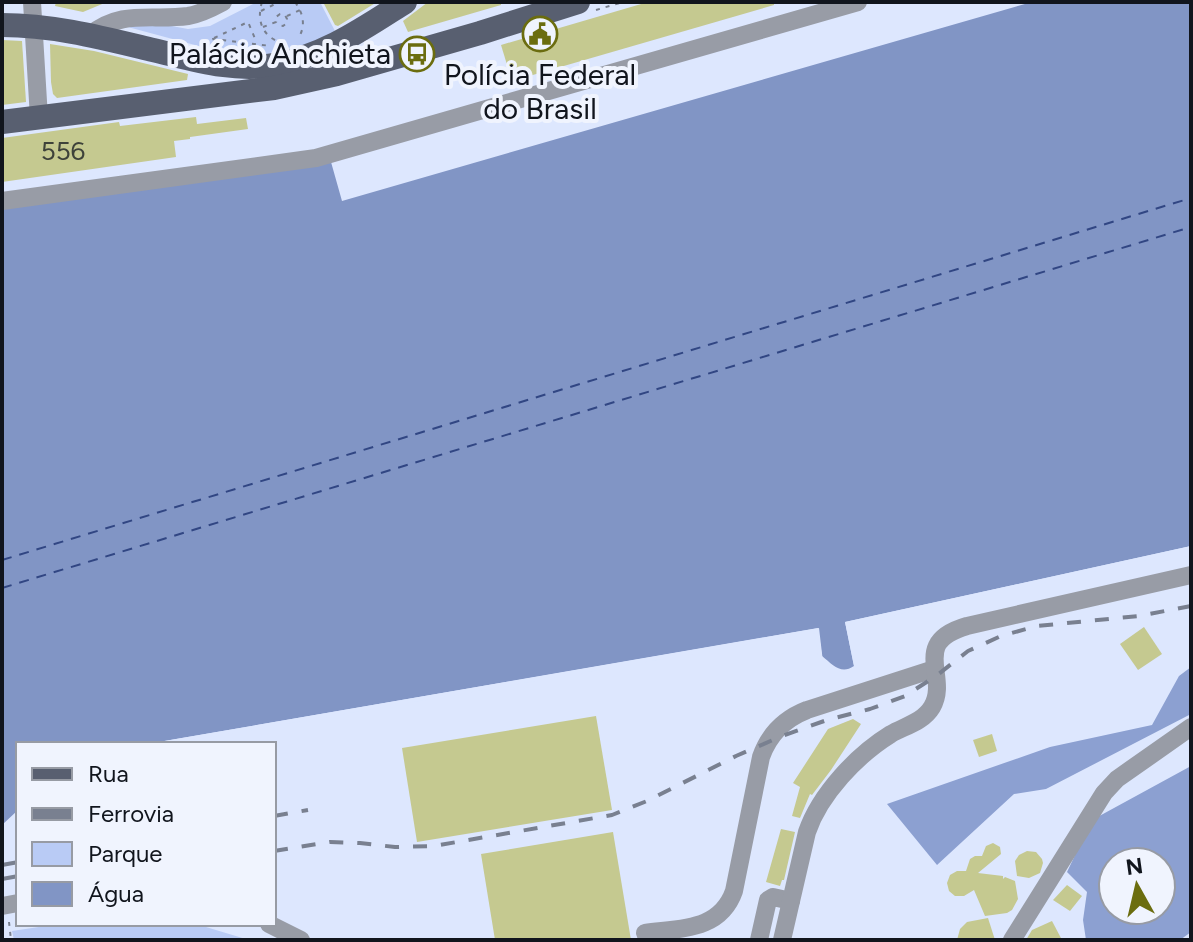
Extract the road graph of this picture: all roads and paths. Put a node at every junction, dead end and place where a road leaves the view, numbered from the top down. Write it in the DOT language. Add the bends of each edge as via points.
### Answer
graph roads {
  1 [pos="32,2"];
  2 [pos="223,2"];
  3 [pos="262,2"];
  4 [pos="279,2"];
  5 [pos="295,2"];
  6 [pos="405,2"];
  7 [pos="578,2"];
  8 [pos="858,2"];
  9 [pos="300,10"];
  10 [pos="260,11"];
  11 [pos="286,16"];
  12 [pos="276,22"];
  13 [pos="2,25"];
  14 [pos="34,27"];
  15 [pos="262,28"];
  16 [pos="90,35"];
  17 [pos="213,39"];
  18 [pos="257,43"];
  19 [pos="201,44"];
  20 [pos="295,46"];
  21 [pos="278,48"];
  22 [pos="39,118"];
  23 [pos="2,122"];
  24 [pos="2,201"];
  25 [pos="1191,575"];
  26 [pos="934,669"];
  27 [pos="1191,727"];
  28 [pos="791,901"];
  29 [pos="9,904"];
  30 [pos="273,926"];
  31 [pos="645,933"];
  32 [pos="11,940"];
  33 [pos="301,940"];
  34 [pos="759,940"];
  35 [pos="782,940"];
  36 [pos="1012,940"];
  1 -- 14 [label="street"];
  2 -- 16 [label="street" via="191,15 118,20"];
  3 -- 10 [label="path"];
  4 -- 10 [label="path"];
  5 -- 9 [label="path"];
  6 -- 20 [label="main road" via="348,38"];
  7 -- 22 [label="main road" via="300,83"];
  8 -- 24 [label="street" via="316,158"];
  9 -- 11 [label="path"];
  9 -- 20 [label="path" via="304,26"];
  10 -- 15 [label="path"];
  11 -- 12 [label="path" via="278,15"];
  11 -- 12 [label="path" via="283,26"];
  12 -- 15 [label="path"];
  13 -- 14 [label="main road"];
  14 -- 16 [label="main road"];
  14 -- 22 [label="street"];
  15 -- 20 [label="path" via="276,42"];
  16 -- 20 [label="main road" via="223,65 272,65"];
  17 -- 18 [label="path"];
  17 -- 18 [label="path" via="248,22"];
  17 -- 19 [label="path"];
  18 -- 21 [label="path"];
  22 -- 23 [label="main road"];
  25 -- 26 [label="street" via="958,629 937,646"];
  26 -- 28 [label="street" via="937,691 929,711 855,762 819,806"];
  26 -- 31 [label="street" via="797,713 780,726 761,757 734,891 726,907 705,923"];
  27 -- 36 [label="street" via="1110,785"];
  28 -- 34 [label="street" via="768,900"];
  28 -- 35 [label="street"];
  29 -- 32 [label="path"];
  30 -- 33 [label="street"];
}
